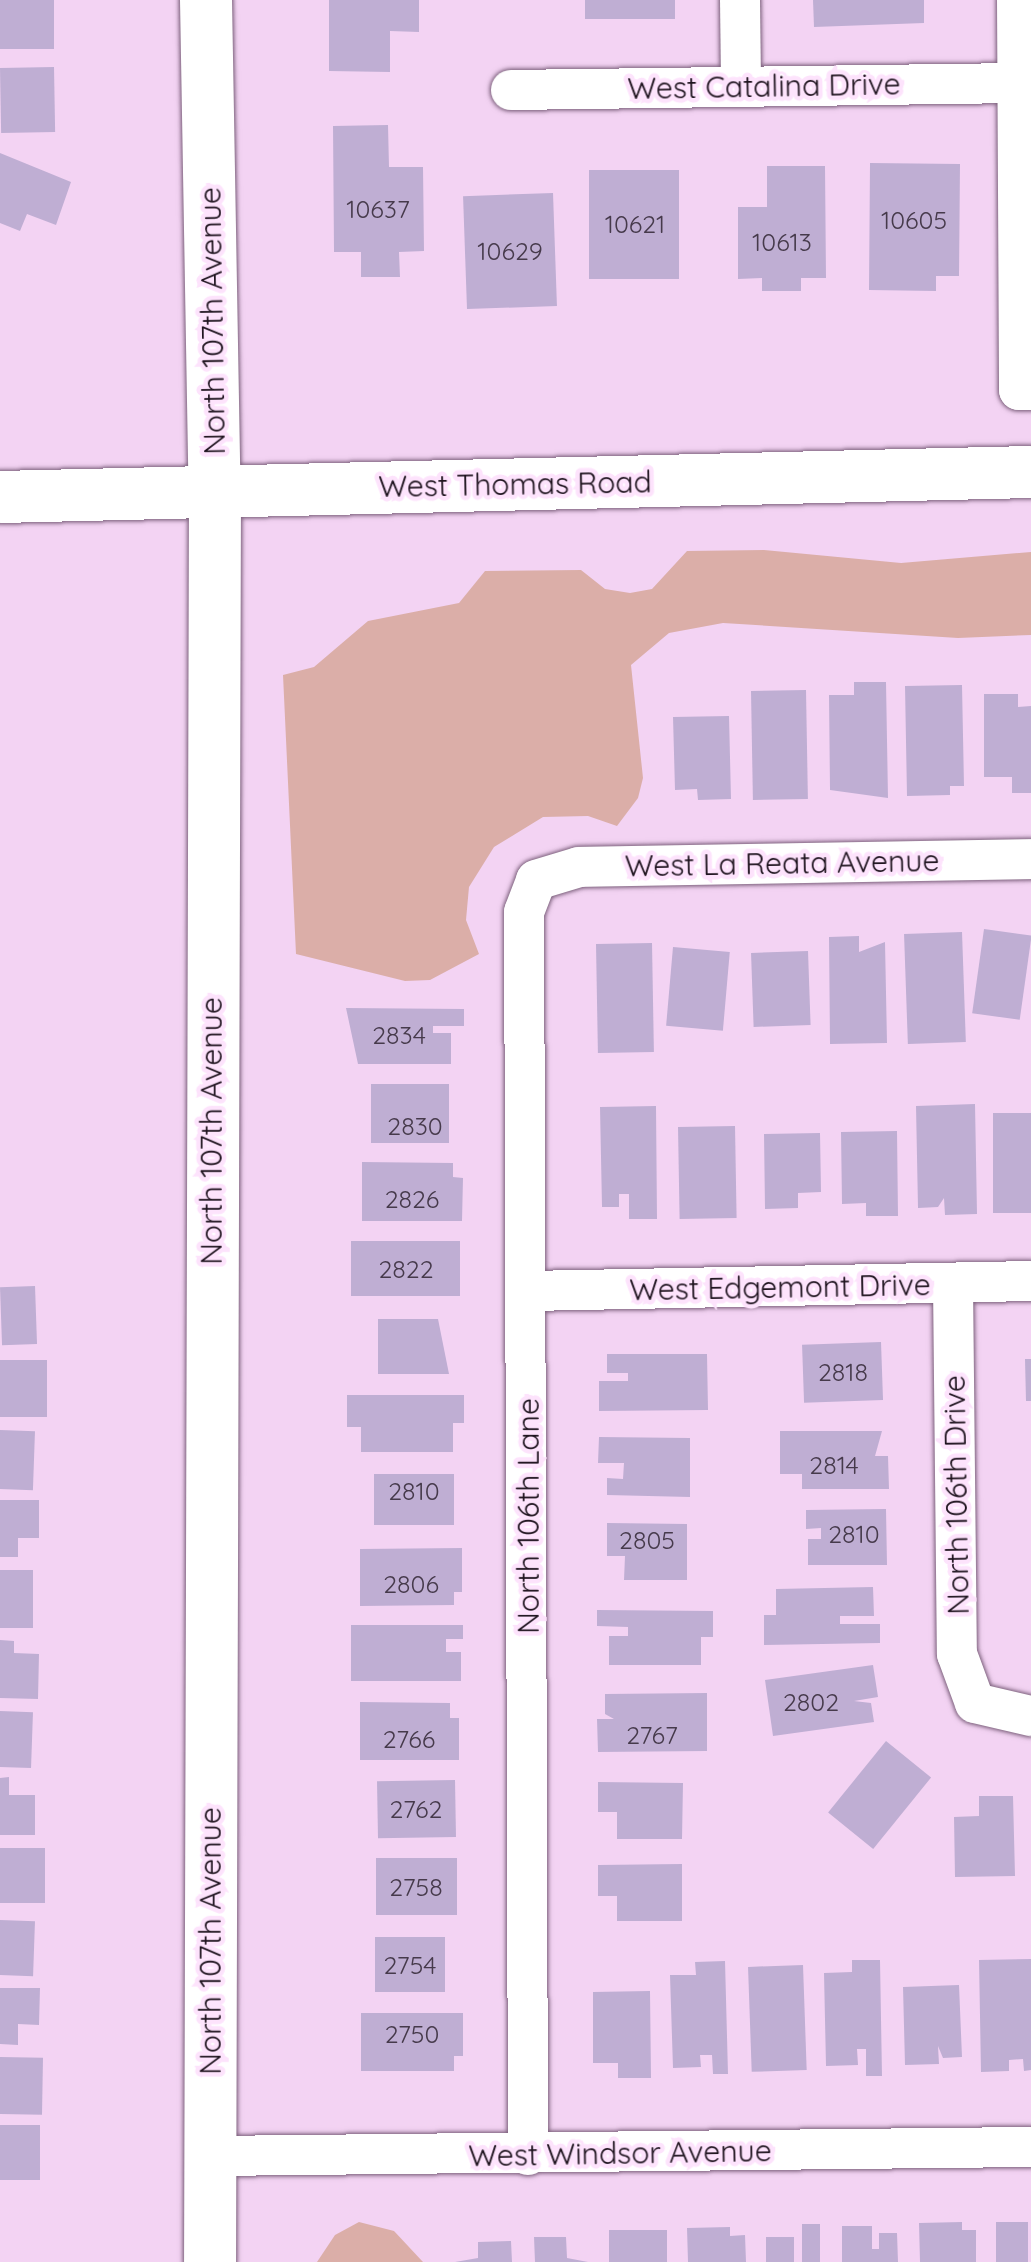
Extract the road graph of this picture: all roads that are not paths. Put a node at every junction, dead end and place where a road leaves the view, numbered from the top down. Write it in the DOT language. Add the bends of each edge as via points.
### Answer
graph roads {
  1 [pos="206,0"];
  2 [pos="740,0"];
  3 [pos="1017,0"];
  4 [pos="1018,83"];
  5 [pos="741,86"];
  6 [pos="511,90"];
  7 [pos="1025,390"];
  8 [pos="1031,472"];
  9 [pos="215,492"];
  10 [pos="0,497"];
  11 [pos="1031,859"];
  12 [pos="536,880"];
  13 [pos="1031,1281"];
  14 [pos="953,1283"];
  15 [pos="529,1291"];
  16 [pos="1031,1716"];
  17 [pos="1031,2147"];
  18 [pos="528,2155"];
  19 [pos="210,2156"];
  20 [pos="210,2262"];
  1 -- 9 [label="main road, North 107th Avenue"];
  2 -- 5 [label="street"];
  3 -- 4 [label="street"];
  4 -- 5 [label="street, West Catalina Drive"];
  4 -- 7 [label="street"];
  5 -- 6 [label="street, West Catalina Drive"];
  8 -- 9 [label="main road, West Thomas Road"];
  9 -- 10 [label="main road, West Thomas Road"];
  9 -- 19 [label="main road, North 107th Avenue"];
  11 -- 12 [label="street, West La Reata Avenue" via="579,867"];
  12 -- 15 [label="street, North 106th Lane" via="524,912"];
  13 -- 14 [label="street, West Edgemont Drive"];
  14 -- 15 [label="street, West Edgemont Drive"];
  14 -- 16 [label="street, North 106th Drive" via="957,1654 975,1703"];
  15 -- 18 [label="street, North 106th Lane"];
  17 -- 18 [label="street, West Windsor Avenue"];
  18 -- 19 [label="street, West Windsor Avenue"];
  19 -- 20 [label="main road, North 107th Avenue"];
}
